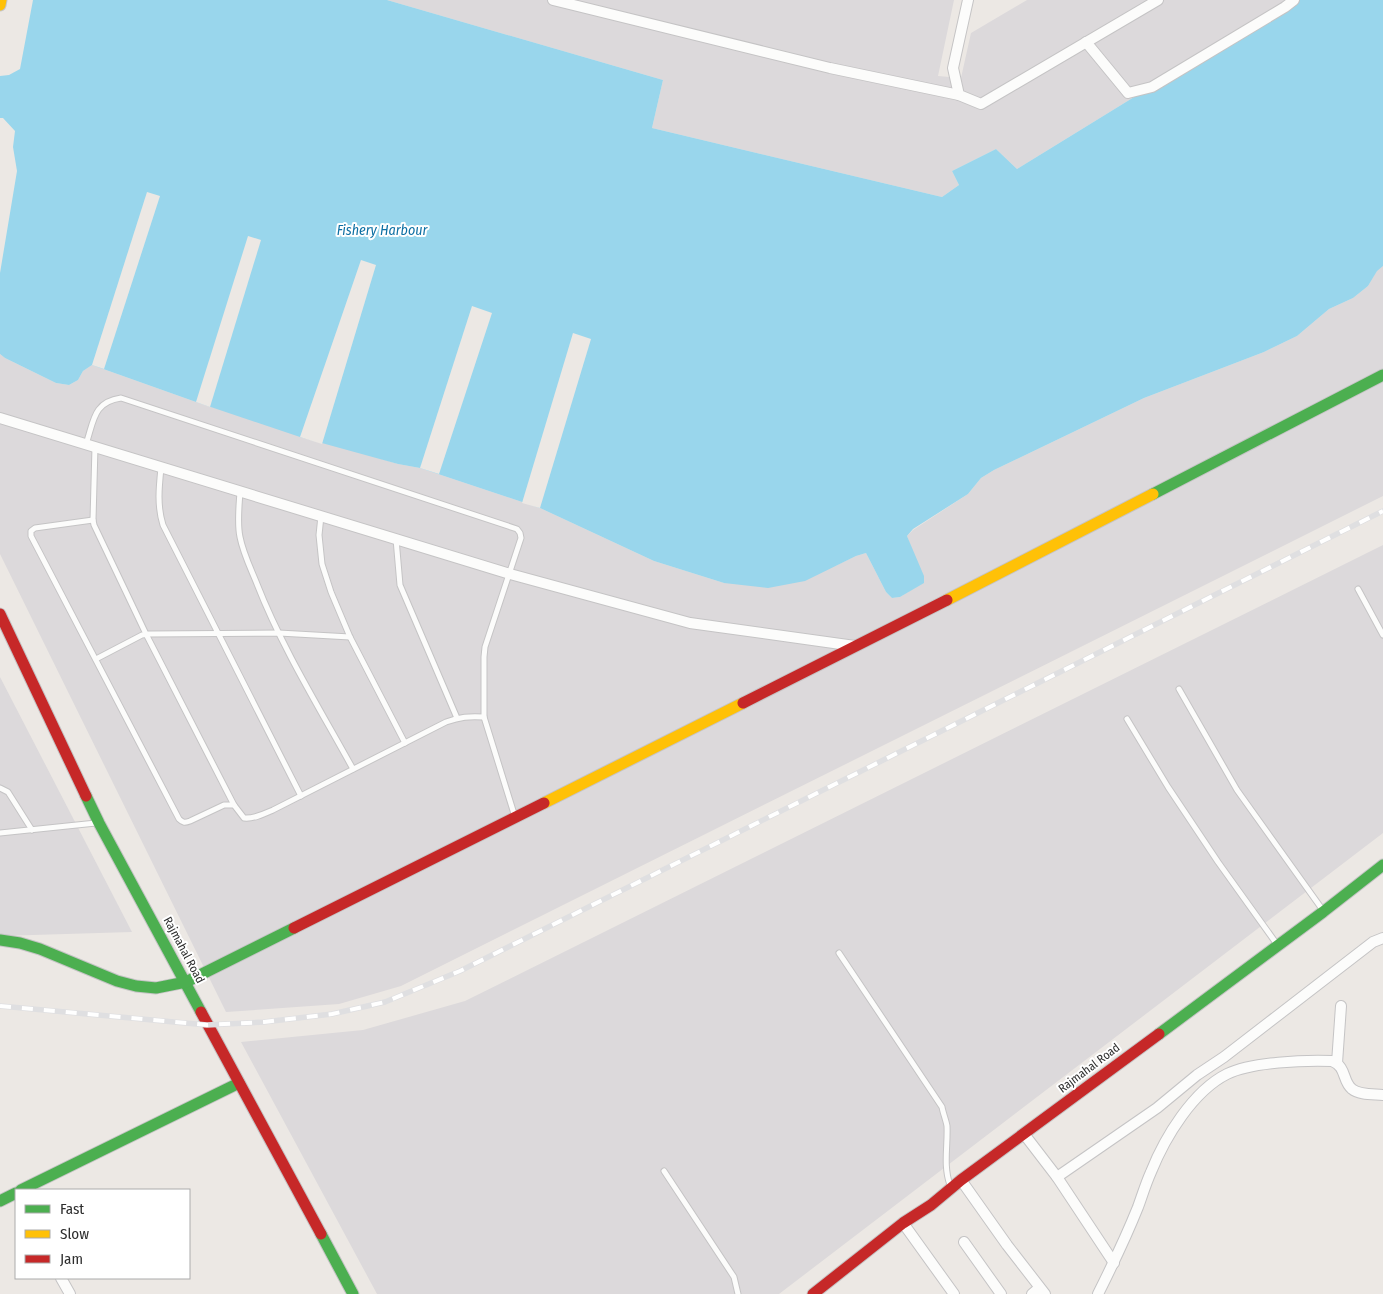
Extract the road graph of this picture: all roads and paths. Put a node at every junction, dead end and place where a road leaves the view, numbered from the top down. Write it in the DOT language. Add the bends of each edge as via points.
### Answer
graph roads {
  1 [pos="1,0"];
  2 [pos="553,0"];
  3 [pos="968,0"];
  4 [pos="1158,0"];
  5 [pos="1294,0"];
  6 [pos="0,5"];
  7 [pos="1086,42"];
  8 [pos="959,95"];
  9 [pos="1383,375"];
  10 [pos="0,418"];
  11 [pos="90,445"];
  12 [pos="161,467"];
  13 [pos="240,491"];
  14 [pos="321,516"];
  15 [pos="93,520"];
  16 [pos="396,539"];
  17 [pos="510,574"];
  18 [pos="1358,589"];
  19 [pos="0,614"];
  20 [pos="146,634"];
  21 [pos="218,634"];
  22 [pos="279,634"];
  23 [pos="1383,635"];
  24 [pos="350,637"];
  25 [pos="856,647"];
  26 [pos="96,659"];
  27 [pos="1179,689"];
  28 [pos="484,716"];
  29 [pos="457,718"];
  30 [pos="1127,719"];
  31 [pos="405,743"];
  32 [pos="354,769"];
  33 [pos="0,788"];
  34 [pos="301,796"];
  35 [pos="234,805"];
  36 [pos="515,817"];
  37 [pos="99,823"];
  38 [pos="32,830"];
  39 [pos="0,833"];
  40 [pos="1383,866"];
  41 [pos="1323,912"];
  42 [pos="1383,938"];
  43 [pos="0,940"];
  44 [pos="1278,946"];
  45 [pos="838,953"];
  46 [pos="186,982"];
  47 [pos="1341,1006"];
  48 [pos="1337,1063"];
  49 [pos="239,1083"];
  50 [pos="1383,1095"];
  51 [pos="1024,1134"];
  52 [pos="664,1171"];
  53 [pos="1057,1177"];
  54 [pos="956,1184"];
  55 [pos="29,1189"];
  56 [pos="903,1223"];
  57 [pos="964,1242"];
  58 [pos="1114,1263"];
  59 [pos="61,1279"];
  60 [pos="1039,1292"];
  61 [pos="70,1294"];
  62 [pos="353,1294"];
  63 [pos="738,1294"];
  64 [pos="813,1294"];
  65 [pos="954,1294"];
  66 [pos="1001,1294"];
  67 [pos="1098,1294"];
  1 -- 6 [label="street"];
  2 -- 8 [label="street" via="830,68"];
  3 -- 8 [label="street" via="953,68"];
  4 -- 7 [label="street"];
  5 -- 7 [label="street" via="1152,87 1128,93"];
  7 -- 8 [label="street" via="981,104"];
  9 -- 25 [label="street"];
  10 -- 11 [label="street"];
  11 -- 12 [label="street"];
  11 -- 15 [label="lane"];
  11 -- 17 [label="lane" via="97,410 105,402 121,398 517,529 521,538"];
  12 -- 13 [label="street"];
  12 -- 21 [label="lane" via="159,494 162,520"];
  13 -- 14 [label="street"];
  13 -- 22 [label="lane" via="238,524 243,548"];
  14 -- 16 [label="street"];
  14 -- 24 [label="lane" via="322,564 330,592"];
  15 -- 20 [label="lane"];
  15 -- 26 [label="lane" via="35,528 31,536"];
  16 -- 17 [label="street"];
  16 -- 29 [label="lane" via="400,585"];
  17 -- 25 [label="street" via="690,623"];
  17 -- 28 [label="lane" via="485,647"];
  18 -- 23 [label="lane"];
  19 -- 37 [label="street, Rajmahal Road"];
  20 -- 21 [label="lane"];
  20 -- 26 [label="lane"];
  20 -- 35 [label="lane"];
  21 -- 22 [label="lane"];
  21 -- 34 [label="lane"];
  22 -- 24 [label="lane"];
  22 -- 32 [label="lane"];
  24 -- 31 [label="lane"];
  25 -- 36 [label="street"];
  26 -- 35 [label="lane" via="179,819 186,823 224,805"];
  27 -- 41 [label="lane" via="1237,790"];
  28 -- 29 [label="lane"];
  28 -- 36 [label="lane"];
  29 -- 31 [label="lane"];
  30 -- 44 [label="lane" via="1168,787"];
  31 -- 32 [label="lane"];
  32 -- 34 [label="lane"];
  33 -- 38 [label="lane" via="8,792"];
  34 -- 35 [label="lane" via="250,819 244,818"];
  36 -- 46 [label="street"];
  37 -- 38 [label="lane"];
  37 -- 46 [label="street, Rajmahal Road"];
  38 -- 39 [label="lane"];
  40 -- 41 [label="street, Rajmahal Road"];
  41 -- 44 [label="street, Rajmahal Road"];
  42 -- 53 [label="street" via="1373,942 1157,1108"];
  43 -- 46 [label="street" via="38,948 132,986 157,988"];
  44 -- 51 [label="street, Rajmahal Road"];
  45 -- 54 [label="lane" via="942,1107 946,1124 948,1178"];
  46 -- 49 [label="street, Rajmahal Road"];
  47 -- 48 [label="street"];
  48 -- 50 [label="street" via="1352,1089"];
  48 -- 58 [label="street" via="1266,1064 1246,1068 1218,1079 1202,1092 1169,1136 1151,1170"];
  49 -- 55 [label="street"];
  49 -- 62 [label="street, Rajmahal Road"];
  51 -- 53 [label="street"];
  51 -- 54 [label="street, Rajmahal Road"];
  52 -- 63 [label="lane" via="734,1277"];
  53 -- 58 [label="street"];
  54 -- 56 [label="street, Rajmahal Road"];
  54 -- 60 [label="street"];
  56 -- 64 [label="street, Rajmahal Road"];
  56 -- 65 [label="street"];
  57 -- 66 [label="street"];
  58 -- 67 [label="street"];
  59 -- 61 [label="street"];
}
